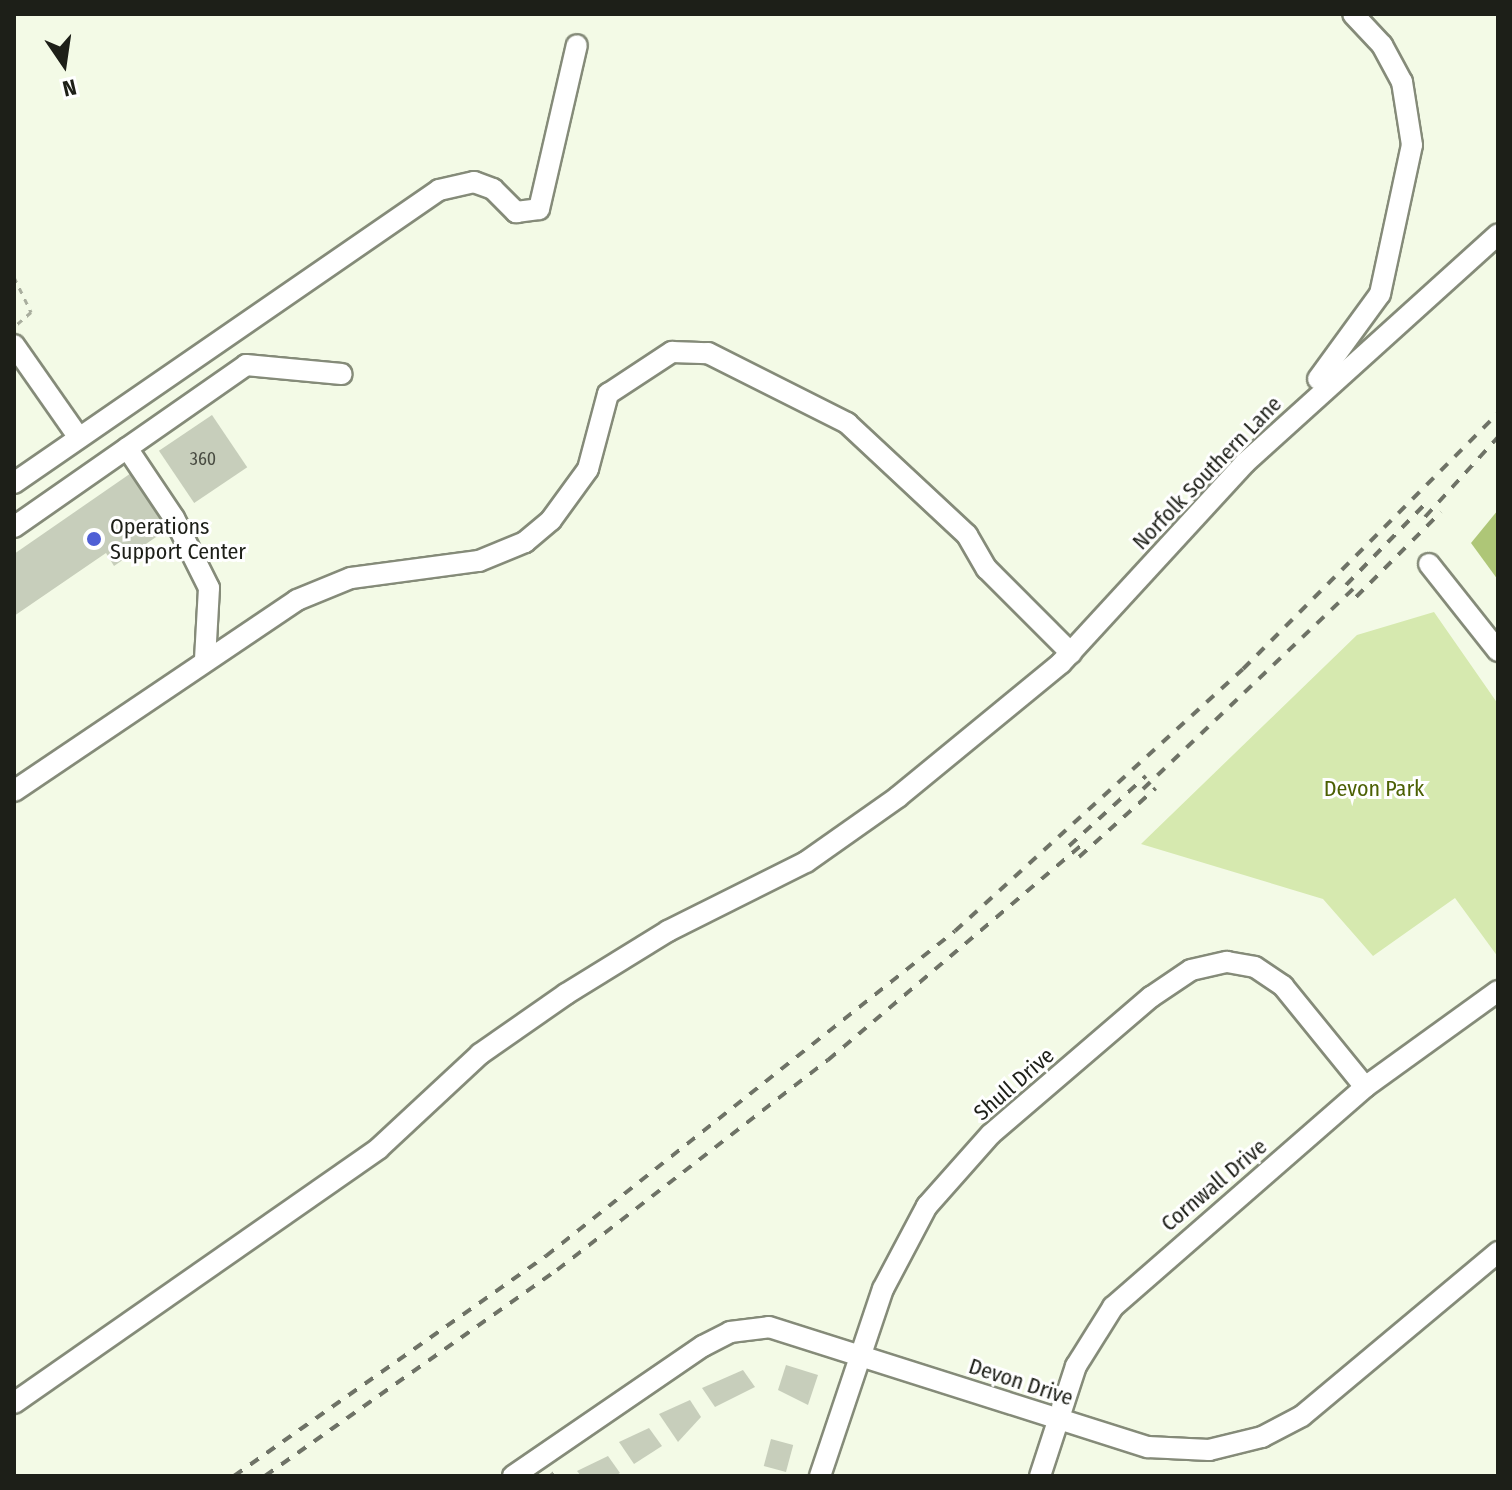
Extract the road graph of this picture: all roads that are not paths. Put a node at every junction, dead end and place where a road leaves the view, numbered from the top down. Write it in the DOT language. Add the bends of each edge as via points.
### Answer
graph roads {
  1 [pos="1353,14"];
  2 [pos="577,45"];
  3 [pos="1498,234"];
  4 [pos="14,345"];
  5 [pos="342,374"];
  6 [pos="79,438"];
  7 [pos="127,448"];
  8 [pos="14,483"];
  9 [pos="1203,507"];
  10 [pos="14,527"];
  11 [pos="1429,564"];
  12 [pos="1498,651"];
  13 [pos="1071,653"];
  14 [pos="205,659"];
  15 [pos="14,791"];
  16 [pos="1498,991"];
  17 [pos="1365,1087"];
  18 [pos="1498,1252"];
  19 [pos="858,1353"];
  20 [pos="14,1403"];
  21 [pos="1058,1420"];
  22 [pos="543,1470"];
  23 [pos="513,1476"];
  24 [pos="820,1476"];
  25 [pos="1040,1476"];
  1 -- 9 [label="street" via="1395,66 1411,122 1409,176 1380,294 1346,348"];
  2 -- 6 [label="street" via="539,209 516,212 493,189 474,182 439,190"];
  3 -- 9 [label="street, Norfolk Southern Lane"];
  4 -- 6 [label="street"];
  5 -- 7 [label="street" via="246,365"];
  6 -- 8 [label="street"];
  7 -- 10 [label="street"];
  7 -- 14 [label="street" via="205,578 212,618"];
  9 -- 13 [label="street, Norfolk Southern Lane"];
  11 -- 12 [label="street"];
  13 -- 14 [label="street" via="987,569 967,535 847,423 708,353 689,350 657,358 608,394 588,469 551,520 525,542 491,558 379,572 322,588 261,619"];
  13 -- 20 [label="street, Norfolk Southern Lane" via="949,755 806,862 668,931 566,994 480,1054 379,1148"];
  14 -- 15 [label="street"];
  16 -- 17 [label="street, Cornwall Drive"];
  17 -- 19 [label="street, Shull Drive" via="1283,986 1265,973 1227,962 1191,970 1151,997 954,1172 897,1257"];
  17 -- 21 [label="street, Cornwall Drive" via="1113,1307 1076,1366"];
  18 -- 21 [label="street, Devon Drive" via="1302,1416 1262,1437 1209,1450 1148,1447"];
  19 -- 21 [label="street, Devon Drive"];
  19 -- 22 [label="street, Devon Drive" via="769,1327 730,1332"];
  19 -- 24 [label="street, Shull Drive"];
  21 -- 25 [label="street, Cornwall Drive"];
  22 -- 23 [label="street, Devon Drive"];
}
